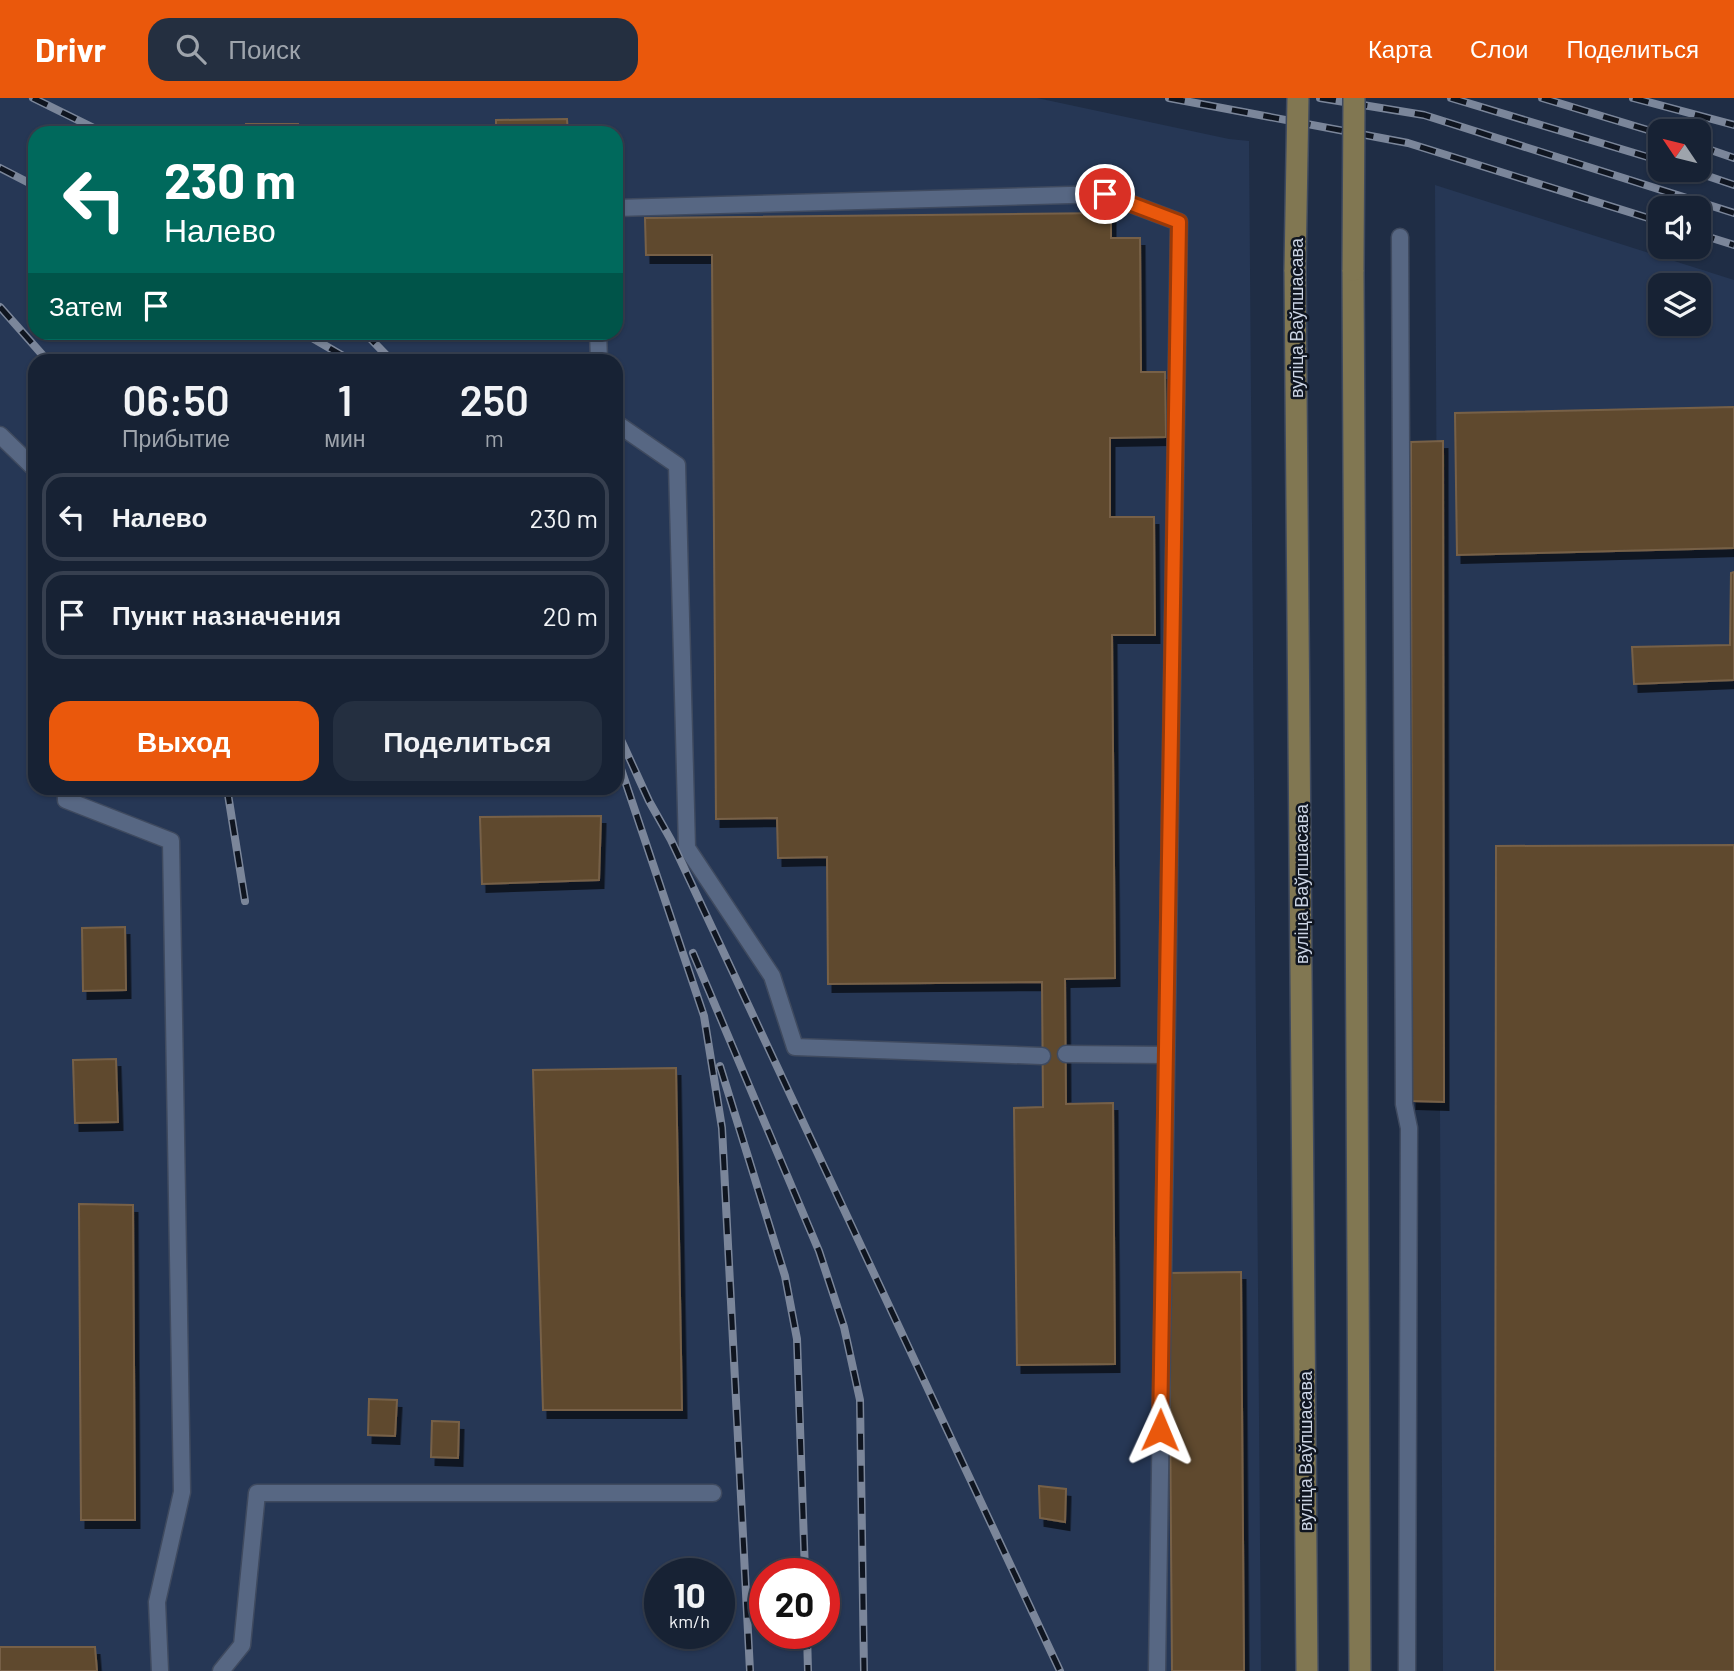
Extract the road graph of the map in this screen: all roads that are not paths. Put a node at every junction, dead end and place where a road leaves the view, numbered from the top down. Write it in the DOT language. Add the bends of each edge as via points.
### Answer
graph roads {
  1 [pos="1298,98"];
  2 [pos="1354,98"];
  3 [pos="623,208"];
  4 [pos="1400,237"];
  5 [pos="623,428"];
  6 [pos="0,435"];
  7 [pos="28,462"];
  8 [pos="66,795"];
  9 [pos="1066,1054"];
  10 [pos="1166,1055"];
  11 [pos="1042,1056"];
  12 [pos="713,1493"];
  13 [pos="160,1671"];
  14 [pos="221,1671"];
  15 [pos="1157,1671"];
  16 [pos="1307,1671"];
  17 [pos="1360,1671"];
  18 [pos="1407,1671"];
  1 -- 16 [label="main road, вуліца Ваўпшасава, bridge" via="1295,270"];
  2 -- 17 [label="main road, bridge"];
  3 -- 10 [label="lane" via="1105,194 1179,222"];
  4 -- 18 [label="lane" via="1404,1090 1409,1128"];
  5 -- 11 [label="lane" via="677,465 687,848 772,976 795,1047"];
  6 -- 7 [label="lane"];
  8 -- 13 [label="lane" via="66,800 171,841 182,1492 157,1602"];
  9 -- 10 [label="lane"];
  10 -- 15 [label="lane"];
  12 -- 14 [label="lane" via="257,1493 243,1645"];
}
